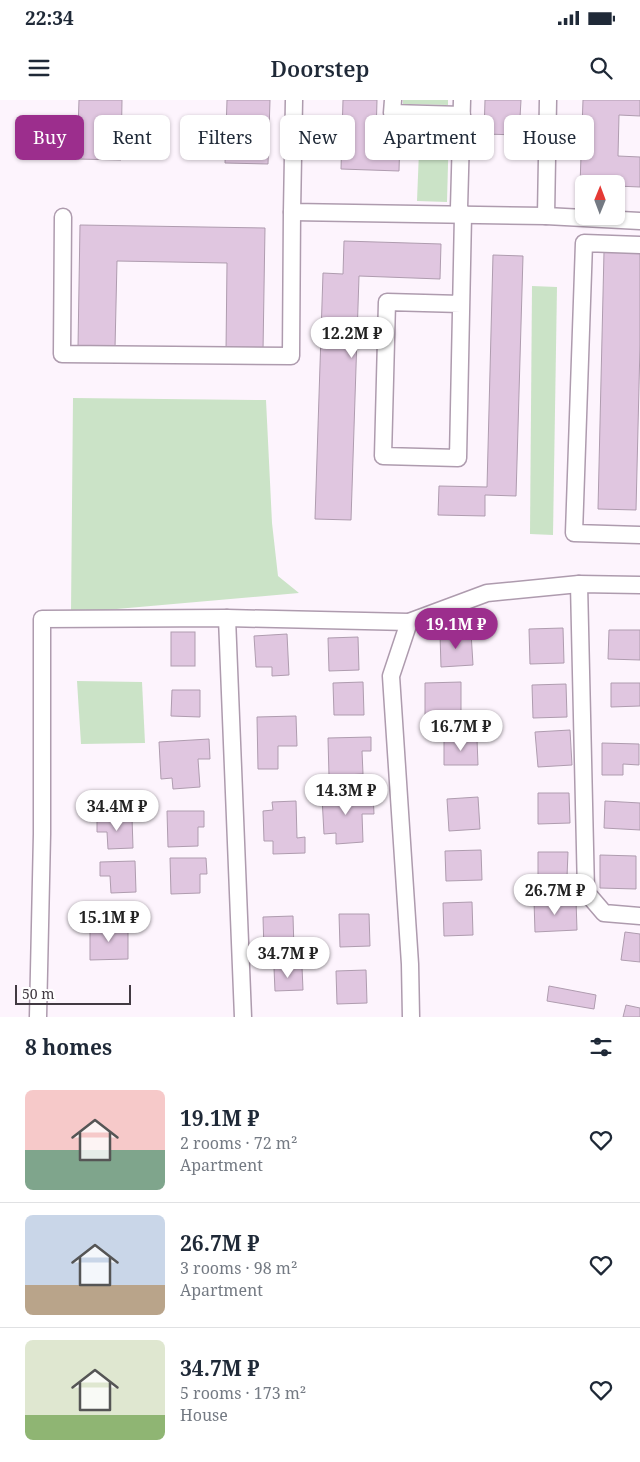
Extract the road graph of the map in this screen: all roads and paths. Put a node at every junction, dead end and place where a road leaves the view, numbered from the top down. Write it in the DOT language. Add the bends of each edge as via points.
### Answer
graph roads {
  1 [pos="294,100"];
  2 [pos="393,100"];
  3 [pos="548,100"];
  4 [pos="462,108"];
  5 [pos="292,212"];
  6 [pos="463,214"];
  7 [pos="546,216"];
  8 [pos="63,217"];
  9 [pos="640,221"];
  10 [pos="640,245"];
  11 [pos="461,304"];
  12 [pos="640,535"];
  13 [pos="580,584"];
  14 [pos="640,585"];
  15 [pos="227,618"];
  16 [pos="409,622"];
  17 [pos="640,916"];
  18 [pos="38,1017"];
  19 [pos="243,1017"];
  20 [pos="411,1017"];
  1 -- 5 [label="street"];
  2 -- 4 [label="street" via="392,113"];
  3 -- 7 [label="street"];
  4 -- 6 [label="street" via="459,208"];
  5 -- 6 [label="street"];
  5 -- 8 [label="street" via="291,356 62,354"];
  6 -- 7 [label="street"];
  6 -- 11 [label="street"];
  7 -- 9 [label="street"];
  10 -- 12 [label="street" via="584,243 574,533"];
  11 -- 11 [label="street" via="387,302 383,456 458,458"];
  13 -- 14 [label="street"];
  13 -- 16 [label="street" via="487,593"];
  13 -- 17 [label="street" via="586,892 604,913"];
  15 -- 16 [label="street"];
  15 -- 18 [label="street" via="42,619"];
  15 -- 19 [label="street"];
  16 -- 20 [label="street" via="391,676"];
}
